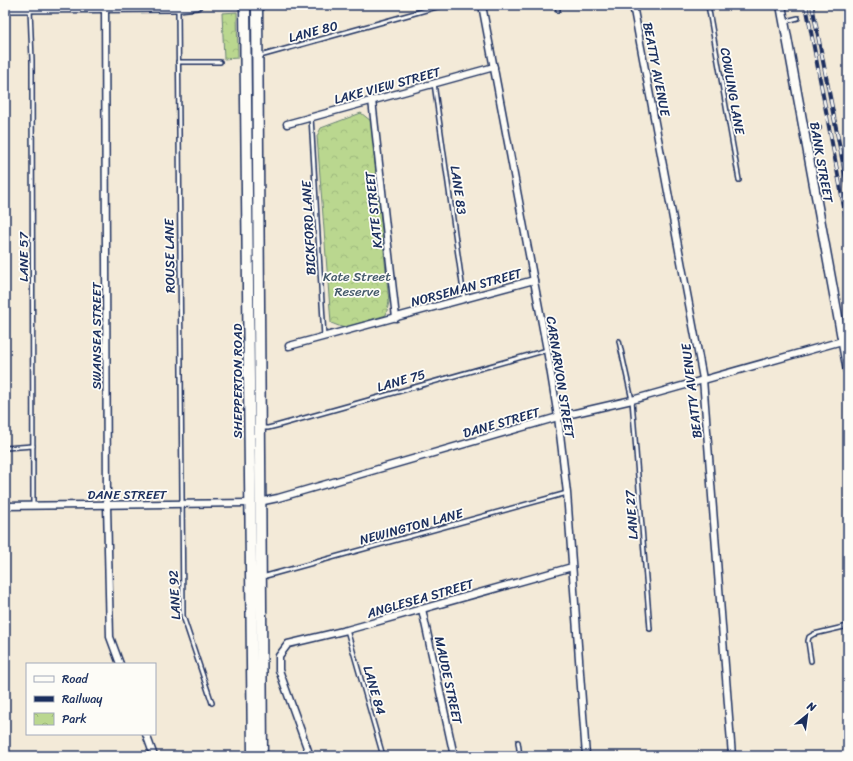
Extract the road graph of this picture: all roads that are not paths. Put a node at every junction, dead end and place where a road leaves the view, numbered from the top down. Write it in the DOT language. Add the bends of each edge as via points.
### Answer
graph roads {
  1 [pos="197,5"];
  2 [pos="245,5"];
  3 [pos="257,5"];
  4 [pos="444,5"];
  5 [pos="482,5"];
  6 [pos="558,5"];
  7 [pos="633,5"];
  8 [pos="708,5"];
  9 [pos="781,5"];
  10 [pos="105,6"];
  11 [pos="178,7"];
  12 [pos="5,8"];
  13 [pos="30,8"];
  14 [pos="558,10"];
  15 [pos="798,18"];
  16 [pos="784,21"];
  17 [pos="257,57"];
  18 [pos="178,62"];
  19 [pos="220,62"];
  20 [pos="494,67"];
  21 [pos="434,84"];
  22 [pos="372,100"];
  23 [pos="311,117"];
  24 [pos="287,124"];
  25 [pos="819,128"];
  26 [pos="804,131"];
  27 [pos="740,180"];
  28 [pos="534,280"];
  29 [pos="464,298"];
  30 [pos="396,318"];
  31 [pos="324,337"];
  32 [pos="619,341"];
  33 [pos="842,341"];
  34 [pos="288,346"];
  35 [pos="547,350"];
  36 [pos="848,371"];
  37 [pos="703,379"];
  38 [pos="632,400"];
  39 [pos="558,417"];
  40 [pos="260,428"];
  41 [pos="33,446"];
  42 [pos="5,448"];
  43 [pos="567,493"];
  44 [pos="255,502"];
  45 [pos="182,504"];
  46 [pos="107,505"];
  47 [pos="5,506"];
  48 [pos="33,506"];
  49 [pos="572,567"];
  50 [pos="260,577"];
  51 [pos="422,609"];
  52 [pos="848,626"];
  53 [pos="650,629"];
  54 [pos="347,630"];
  55 [pos="812,661"];
  56 [pos="120,663"];
  57 [pos="212,704"];
  58 [pos="146,735"];
  59 [pos="518,742"];
  60 [pos="154,756"];
  61 [pos="253,756"];
  62 [pos="262,756"];
  63 [pos="310,756"];
  64 [pos="384,756"];
  65 [pos="454,756"];
  66 [pos="520,756"];
  67 [pos="586,756"];
  68 [pos="732,756"];
  1 -- 11 [label="main road"];
  2 -- 44 [label="highway, SHEPPERTON ROAD" via="250,419"];
  3 -- 17 [label="highway, SHEPPERTON ROAD"];
  4 -- 17 [label="lane, LANE 80"];
  5 -- 20 [label="street, CARNARVON STREET"];
  6 -- 14 [label="lane"];
  7 -- 37 [label="street, BEATTY AVENUE"];
  8 -- 27 [label="lane, COWLING LANE"];
  9 -- 16 [label="street, BANK STREET"];
  10 -- 11 [label="main road"];
  10 -- 13 [label="main road"];
  10 -- 46 [label="street, SWANSEA STREET"];
  11 -- 18 [label="lane, ROUSE LANE"];
  12 -- 13 [label="main road"];
  13 -- 41 [label="lane, LANE 57"];
  15 -- 16 [label="lane"];
  16 -- 26 [label="street, BANK STREET"];
  17 -- 40 [label="highway, SHEPPERTON ROAD"];
  18 -- 19 [label="lane"];
  18 -- 45 [label="lane, ROUSE LANE"];
  20 -- 21 [label="street, LAKE VIEW STREET"];
  20 -- 28 [label="street, CARNARVON STREET"];
  21 -- 22 [label="street, LAKE VIEW STREET"];
  21 -- 29 [label="lane, LANE 83"];
  22 -- 23 [label="street, LAKE VIEW STREET"];
  22 -- 30 [label="street, KATE STREET"];
  23 -- 24 [label="street, LAKE VIEW STREET"];
  23 -- 31 [label="lane, BICKFORD LANE"];
  25 -- 26 [label="lane"];
  26 -- 33 [label="street, BANK STREET"];
  28 -- 29 [label="street, NORSEMAN STREET"];
  28 -- 35 [label="street, CARNARVON STREET"];
  29 -- 30 [label="street, NORSEMAN STREET"];
  30 -- 31 [label="street, NORSEMAN STREET"];
  31 -- 34 [label="street, NORSEMAN STREET"];
  32 -- 38 [label="lane, LANE 27"];
  33 -- 36 [label="street, BANK STREET"];
  33 -- 37 [label="street, DANE STREET"];
  35 -- 39 [label="street, CARNARVON STREET"];
  35 -- 40 [label="lane, LANE 75" via="268,428"];
  37 -- 38 [label="street, DANE STREET"];
  37 -- 68 [label="street, BEATTY AVENUE"];
  38 -- 39 [label="street, DANE STREET"];
  38 -- 53 [label="lane, LANE 27"];
  39 -- 43 [label="street, CARNARVON STREET"];
  39 -- 44 [label="street, DANE STREET" via="286,496"];
  40 -- 44 [label="highway, SHEPPERTON ROAD"];
  41 -- 42 [label="lane"];
  41 -- 48 [label="lane, LANE 57"];
  43 -- 49 [label="street, CARNARVON STREET"];
  43 -- 50 [label="lane, NEWINGTON LANE"];
  44 -- 45 [label="street, DANE STREET"];
  44 -- 50 [label="highway, SHEPPERTON ROAD"];
  44 -- 61 [label="highway, SHEPPERTON ROAD"];
  45 -- 46 [label="street, DANE STREET"];
  45 -- 57 [label="lane, LANE 92" via="183,616"];
  46 -- 48 [label="street, DANE STREET"];
  46 -- 56 [label="street, SWANSEA STREET" via="110,636"];
  47 -- 48 [label="street, DANE STREET"];
  49 -- 51 [label="street, ANGLESEA STREET"];
  49 -- 67 [label="street, CARNARVON STREET"];
  50 -- 62 [label="highway, SHEPPERTON ROAD"];
  51 -- 54 [label="street, ANGLESEA STREET"];
  51 -- 65 [label="street, MAUDE STREET"];
  52 -- 55 [label="lane" via="809,637"];
  54 -- 63 [label="street, ANGLESEA STREET" via="288,644 279,656 279,670"];
  54 -- 64 [label="lane, LANE 84"];
  58 -- 60 [label="street"];
  59 -- 66 [label="lane"];
}
